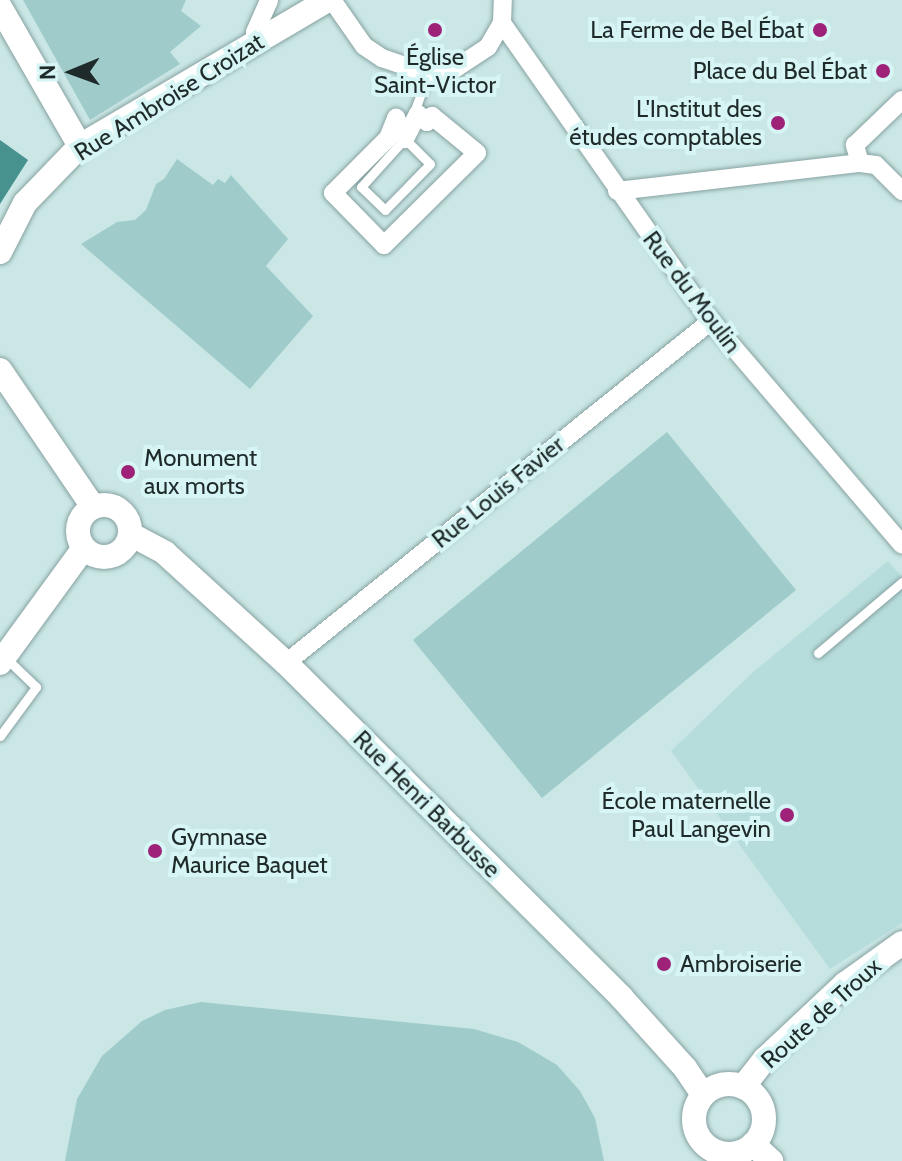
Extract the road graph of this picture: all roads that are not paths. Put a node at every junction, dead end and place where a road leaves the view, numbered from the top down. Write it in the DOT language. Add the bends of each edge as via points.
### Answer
graph roads {
  1 [pos="269,0"];
  2 [pos="330,0"];
  3 [pos="503,0"];
  4 [pos="0,7"];
  5 [pos="502,23"];
  6 [pos="257,42"];
  7 [pos="428,74"];
  8 [pos="902,100"];
  9 [pos="405,139"];
  10 [pos="80,146"];
  11 [pos="860,163"];
  12 [pos="617,191"];
  13 [pos="902,191"];
  14 [pos="0,252"];
  15 [pos="711,321"];
  16 [pos="0,370"];
  17 [pos="93,507"];
  18 [pos="130,534"];
  19 [pos="902,545"];
  20 [pos="84,548"];
  21 [pos="902,582"];
  22 [pos="818,653"];
  23 [pos="2,660"];
  24 [pos="286,663"];
  25 [pos="0,736"];
  26 [pos="902,943"];
  27 [pos="743,1087"];
  28 [pos="703,1095"];
  29 [pos="753,1144"];
  30 [pos="705,1154"];
  31 [pos="771,1161"];
  1 -- 6 [label="street" via="255,32"];
  2 -- 6 [label="street, Rue Ambroise Croizat"];
  2 -- 7 [label="street" via="364,46"];
  3 -- 5 [label="street"];
  4 -- 10 [label="street"];
  5 -- 7 [label="street" via="488,47 464,64 447,74"];
  5 -- 12 [label="street, Rue du Moulin"];
  6 -- 10 [label="street, Rue Ambroise Croizat"];
  7 -- 9 [label="lane"];
  8 -- 11 [label="street" via="855,145"];
  9 -- 9 [label="lane" via="361,187 385,210 430,164"];
  9 -- 9 [label="street" via="396,118 388,138 333,193 384,245 477,153 432,116 427,122 418,114"];
  10 -- 14 [label="street, Rue Ambroise Croizat" via="25,203"];
  11 -- 12 [label="street"];
  11 -- 13 [label="street" via="876,165"];
  12 -- 15 [label="street, Rue du Moulin"];
  15 -- 19 [label="street, Rue du Moulin"];
  15 -- 24 [label="street, Rue Louis Favier"];
  16 -- 17 [label="street"];
  17 -- 18 [label="street" via="108,505 122,512"];
  17 -- 20 [label="street" via="78,525"];
  18 -- 20 [label="street" via="116,555 98,557"];
  18 -- 24 [label="street, Rue Henri Barbusse" via="165,553"];
  20 -- 23 [label="street"];
  21 -- 22 [label="lane"];
  23 -- 25 [label="lane" via="36,687"];
  24 -- 28 [label="street, Rue Henri Barbusse" via="621,997"];
  26 -- 27 [label="street, Route de Troux" via="845,984 765,1059"];
  27 -- 28 [label="street" via="720,1085"];
  27 -- 29 [label="street" via="756,1097 764,1116"];
  28 -- 30 [label="street" via="694,1124"];
  29 -- 30 [label="street" via="731,1154"];
  29 -- 31 [label="street"];
}
